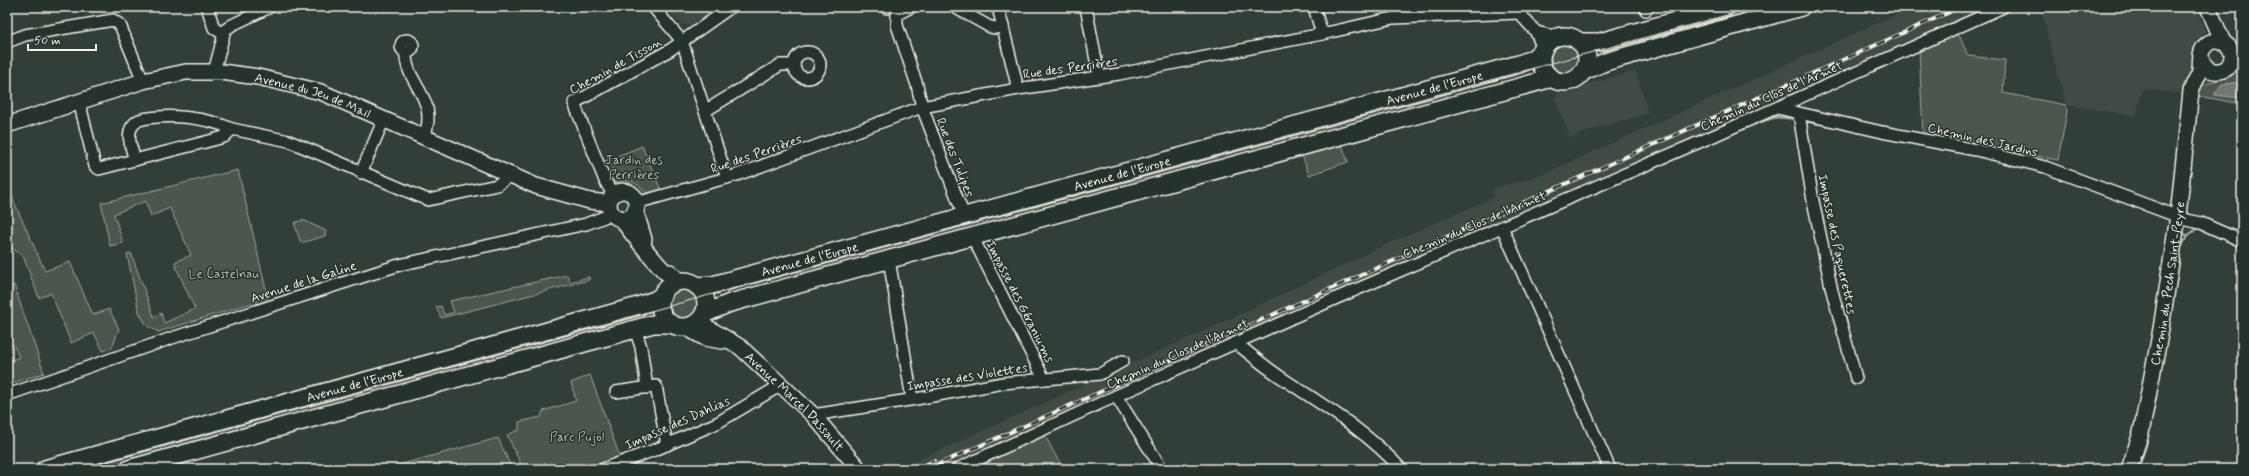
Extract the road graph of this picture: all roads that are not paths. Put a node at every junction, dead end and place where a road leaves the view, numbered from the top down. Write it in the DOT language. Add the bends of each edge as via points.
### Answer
graph roads {
  1 [pos="207,7"];
  2 [pos="270,7"];
  3 [pos="653,7"];
  4 [pos="731,7"];
  5 [pos="911,7"];
  6 [pos="954,7"];
  7 [pos="998,7"];
  8 [pos="1086,7"];
  9 [pos="1314,7"];
  10 [pos="1726,7"];
  11 [pos="1801,7"];
  12 [pos="2004,7"];
  13 [pos="1519,10"];
  14 [pos="2209,11"];
  15 [pos="1002,26"];
  16 [pos="1536,32"];
  17 [pos="223,34"];
  18 [pos="1322,34"];
  19 [pos="1558,37"];
  20 [pos="682,41"];
  21 [pos="7,42"];
  22 [pos="1579,42"];
  23 [pos="2216,42"];
  24 [pos="1543,49"];
  25 [pos="406,52"];
  26 [pos="2237,56"];
  27 [pos="2201,57"];
  28 [pos="794,65"];
  29 [pos="214,72"];
  30 [pos="1582,72"];
  31 [pos="2214,72"];
  32 [pos="1099,76"];
  33 [pos="1552,78"];
  34 [pos="143,81"];
  35 [pos="1018,89"];
  36 [pos="2192,96"];
  37 [pos="79,101"];
  38 [pos="922,107"];
  39 [pos="1777,108"];
  40 [pos="705,111"];
  41 [pos="1799,114"];
  42 [pos="383,121"];
  43 [pos="7,125"];
  44 [pos="232,129"];
  45 [pos="424,137"];
  46 [pos="135,160"];
  47 [pos="361,173"];
  48 [pos="510,175"];
  49 [pos="727,178"];
  50 [pos="636,206"];
  51 [pos="614,207"];
  52 [pos="964,216"];
  53 [pos="2178,216"];
  54 [pos="1502,227"];
  55 [pos="972,236"];
  56 [pos="2242,241"];
  57 [pos="643,245"];
  58 [pos="889,260"];
  59 [pos="676,288"];
  60 [pos="702,316"];
  61 [pos="678,325"];
  62 [pos="636,329"];
  63 [pos="725,340"];
  64 [pos="1238,345"];
  65 [pos="1123,361"];
  66 [pos="1856,378"];
  67 [pos="1044,379"];
  68 [pos="781,385"];
  69 [pos="647,388"];
  70 [pos="616,392"];
  71 [pos="7,395"];
  72 [pos="912,398"];
  73 [pos="1117,398"];
  74 [pos="813,415"];
  75 [pos="667,445"];
  76 [pos="167,464"];
  77 [pos="45,469"];
  78 [pos="129,469"];
  79 [pos="603,469"];
  80 [pos="859,469"];
  81 [pos="957,469"];
  82 [pos="1162,469"];
  83 [pos="1401,469"];
  84 [pos="1610,469"];
  85 [pos="2130,469"];
  1 -- 17 [label="street" via="214,28"];
  2 -- 17 [label="street" via="232,25"];
  3 -- 20 [label="street"];
  4 -- 20 [label="street, Chemin de Tisson"];
  5 -- 38 [label="street, Rue des Tulipes" via="899,13 896,19"];
  6 -- 15 [label="street" via="990,27"];
  7 -- 15 [label="street"];
  8 -- 32 [label="street"];
  9 -- 18 [label="street"];
  10 -- 22 [label="main road" via="1600,42"];
  11 -- 30 [label="main road" via="1605,62"];
  12 -- 39 [label="street, Chemin du Clos de l'Armet"];
  13 -- 16 [label="street"];
  13 -- 18 [label="street, Rue des Perrières" via="1500,15 1416,15"];
  14 -- 23 [label="street"];
  15 -- 35 [label="street"];
  16 -- 19 [label="street"];
  16 -- 24 [label="street"];
  17 -- 29 [label="street"];
  18 -- 32 [label="street, Rue des Perrières"];
  19 -- 22 [label="main road" via="1566,36"];
  19 -- 24 [label="main road" via="1549,41"];
  20 -- 40 [label="street"];
  20 -- 51 [label="street, Chemin de Tisson" via="574,103"];
  21 -- 34 [label="street" via="25,35 113,20 120,25"];
  22 -- 30 [label="main road" via="1584,47 1587,58"];
  23 -- 26 [label="street"];
  23 -- 27 [label="street" via="2202,50"];
  24 -- 33 [label="main road" via="1542,66"];
  24 -- 52 [label="main road, Avenue de l'Europe" via="1532,59 1519,64"];
  25 -- 45 [label="street" via="406,64 426,102 428,126"];
  26 -- 31 [label="street" via="2227,68"];
  27 -- 31 [label="street" via="2205,67"];
  27 -- 36 [label="street, Chemin du Pech Saint-Peyre" via="2200,72 2191,91"];
  28 -- 40 [label="street" via="780,65"];
  29 -- 34 [label="street, Avenue du Jeu de Mail" via="186,72"];
  29 -- 42 [label="street, Avenue du Jeu de Mail" via="258,77 321,92"];
  30 -- 33 [label="main road" via="1572,80 1558,81"];
  31 -- 36 [label="street, Chemin du Pech Saint-Peyre" via="2201,82"];
  32 -- 35 [label="street, Rue des Perrières"];
  33 -- 55 [label="main road, Avenue de l'Europe"];
  34 -- 37 [label="street, Avenue du Jeu de Mail"];
  35 -- 38 [label="street, Rue des Perrières"];
  36 -- 53 [label="street, Chemin du Pech Saint-Peyre"];
  37 -- 43 [label="street, Avenue du Jeu de Mail"];
  37 -- 46 [label="street" via="96,169"];
  38 -- 49 [label="street, Rue des Perrières"];
  38 -- 52 [label="street, Rue des Tulipes"];
  39 -- 41 [label="street, Chemin des Jardins"];
  39 -- 54 [label="street, Chemin du Clos de l'Armet"];
  40 -- 49 [label="street"];
  41 -- 53 [label="street, Chemin des Jardins" via="1976,150 2044,167"];
  41 -- 66 [label="street, Impasse des Paquerettes" via="1814,208 1832,291"];
  42 -- 45 [label="street, Avenue du Jeu de Mail"];
  42 -- 47 [label="street"];
  44 -- 46 [label="street" via="224,137"];
  44 -- 46 [label="street" via="216,122 181,118 139,120 129,135"];
  44 -- 47 [label="street" via="289,141"];
  45 -- 48 [label="street, Avenue du Jeu de Mail"];
  47 -- 48 [label="street" via="428,200 497,185"];
  48 -- 51 [label="street, Avenue du Jeu de Mail" via="554,192"];
  49 -- 50 [label="street, Rue des Perrières"];
  50 -- 51 [label="street" via="630,216"];
  50 -- 51 [label="street, Avenue du Jeu de Mail" via="629,192 621,191"];
  50 -- 57 [label="street" via="644,239"];
  51 -- 57 [label="street" via="636,242"];
  51 -- 71 [label="street, Avenue de la Galine" via="586,224 399,265 175,337"];
  52 -- 59 [label="main road, Avenue de l'Europe" via="712,285"];
  53 -- 56 [label="street, Chemin des Jardins"];
  53 -- 85 [label="street, Chemin du Pech Saint-Peyre" via="2142,433"];
  54 -- 64 [label="street, Chemin du Clos de l'Armet"];
  54 -- 84 [label="street"];
  55 -- 58 [label="main road, Avenue de l'Europe"];
  55 -- 67 [label="street, Impasse des Géraniums"];
  57 -- 59 [label="street" via="665,272 670,272"];
  58 -- 60 [label="main road, Avenue de l'Europe" via="719,306"];
  58 -- 72 [label="street"];
  59 -- 60 [label="main road" via="704,296 706,304"];
  59 -- 61 [label="main road" via="661,302 662,313"];
  59 -- 77 [label="main road, Avenue de l'Europe" via="655,300 635,307"];
  60 -- 61 [label="main road" via="694,324"];
  60 -- 63 [label="street, Avenue Marcel Dassault" via="705,326"];
  61 -- 62 [label="main road, Avenue de l'Europe" via="658,323"];
  61 -- 63 [label="street, Avenue Marcel Dassault" via="705,338 720,342"];
  62 -- 69 [label="street"];
  62 -- 76 [label="main road, Avenue de l'Europe"];
  63 -- 68 [label="street, Avenue Marcel Dassault" via="740,347"];
  64 -- 73 [label="street, Chemin du Clos de l'Armet"];
  64 -- 83 [label="street" via="1278,376 1349,422"];
  65 -- 67 [label="street, Impasse des Violettes" via="1100,374"];
  67 -- 72 [label="street, Impasse des Violettes"];
  68 -- 74 [label="street, Avenue Marcel Dassault"];
  68 -- 75 [label="street, Impasse des Dahlias" via="717,423"];
  69 -- 70 [label="street"];
  69 -- 75 [label="street" via="656,386"];
  72 -- 74 [label="street, Impasse des Violettes"];
  73 -- 81 [label="street, Chemin du Clos de l'Armet"];
  73 -- 82 [label="street"];
  74 -- 80 [label="street, Avenue Marcel Dassault"];
  75 -- 79 [label="street, Impasse des Dahlias"];
  76 -- 78 [label="main road, Avenue de l'Europe"];
}
